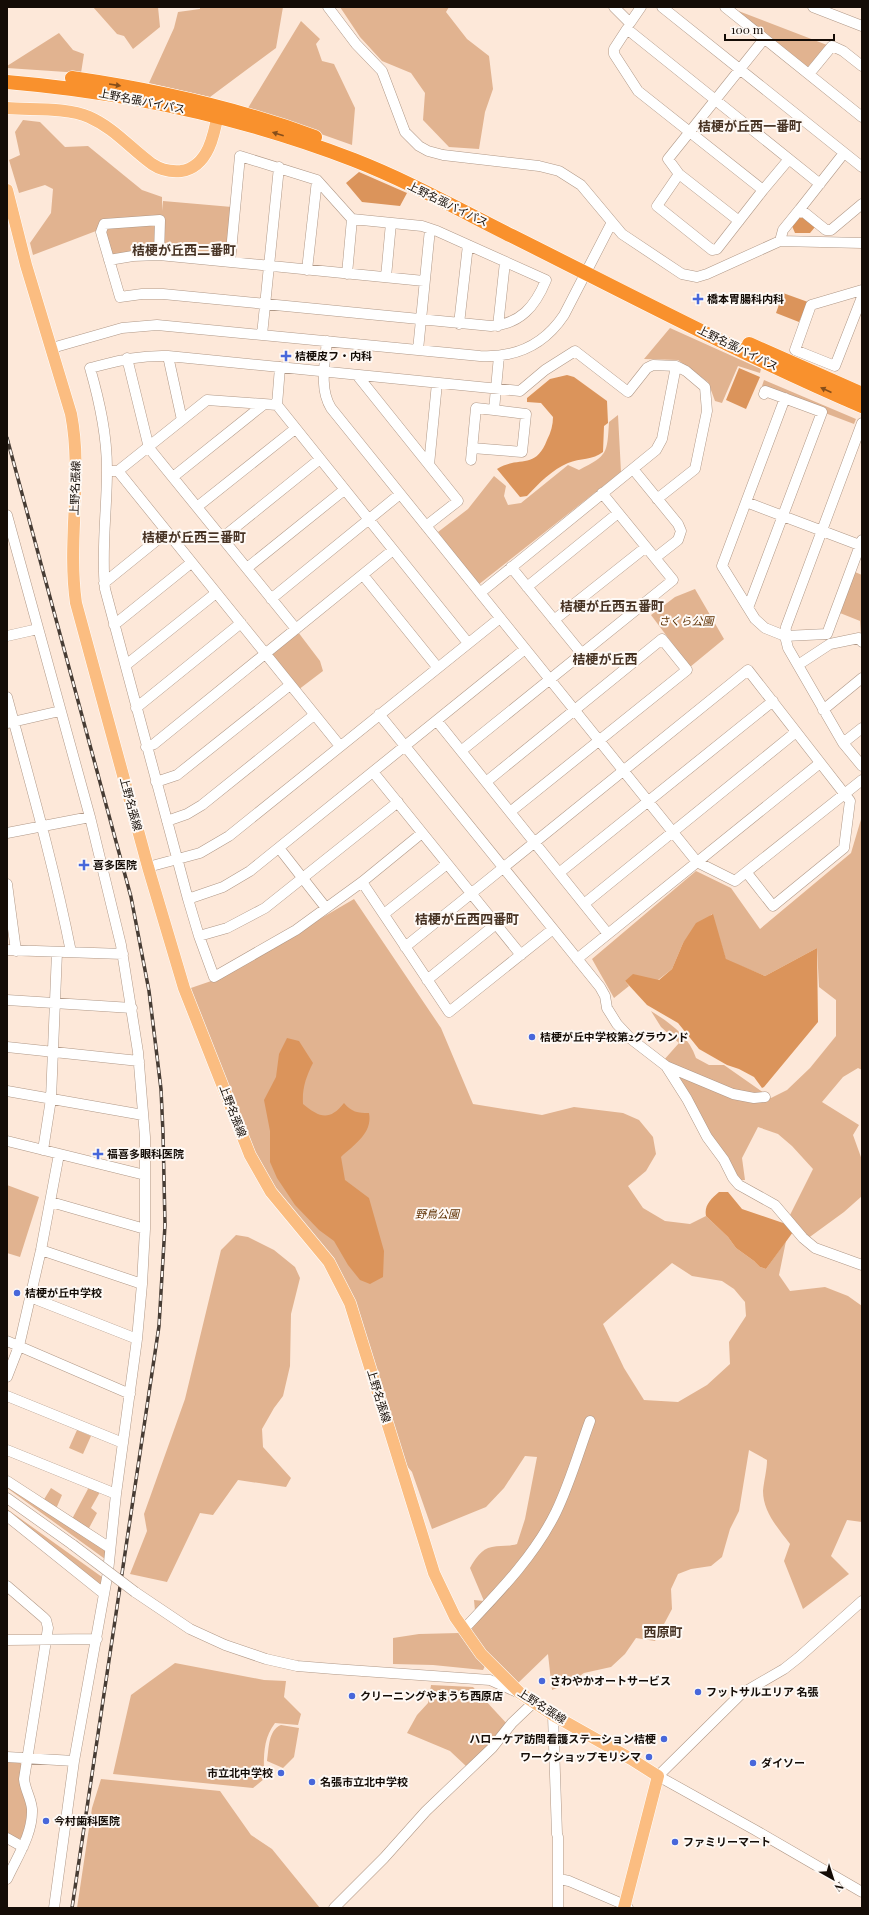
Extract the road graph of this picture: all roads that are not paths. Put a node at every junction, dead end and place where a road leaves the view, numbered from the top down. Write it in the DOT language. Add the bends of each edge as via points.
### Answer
graph roads {
  1 [pos="328,7"];
  2 [pos="614,7"];
  3 [pos="641,7"];
  4 [pos="662,7"];
  5 [pos="725,7"];
  6 [pos="813,7"];
  7 [pos="842,7"];
  8 [pos="674,11"];
  9 [pos="834,15"];
  10 [pos="628,26"];
  11 [pos="862,26"];
  12 [pos="764,39"];
  13 [pos="862,66"];
  14 [pos="739,69"];
  15 [pos="7,73"];
  16 [pos="809,74"];
  17 [pos="7,82"];
  18 [pos="715,100"];
  19 [pos="7,108"];
  20 [pos="219,112"];
  21 [pos="862,117"];
  22 [pos="689,131"];
  23 [pos="844,153"];
  24 [pos="789,159"];
  25 [pos="279,167"];
  26 [pos="862,167"];
  27 [pos="679,174"];
  28 [pos="317,180"];
  29 [pos="820,184"];
  30 [pos="7,190"];
  31 [pos="763,190"];
  32 [pos="862,204"];
  33 [pos="800,209"];
  34 [pos="352,219"];
  35 [pos="739,221"];
  36 [pos="391,223"];
  37 [pos="611,224"];
  38 [pos="430,229"];
  39 [pos="780,240"];
  40 [pos="862,243"];
  41 [pos="468,245"];
  42 [pos="159,255"];
  43 [pos="109,260"];
  44 [pos="230,262"];
  45 [pos="505,262"];
  46 [pos="269,266"];
  47 [pos="587,268"];
  48 [pos="307,270"];
  49 [pos="347,274"];
  50 [pos="386,277"];
  51 [pos="424,281"];
  52 [pos="862,290"];
  53 [pos="862,297"];
  54 [pos="265,304"];
  55 [pos="420,320"];
  56 [pos="459,324"];
  57 [pos="498,326"];
  58 [pos="262,335"];
  59 [pos="327,341"];
  60 [pos="52,348"];
  61 [pos="418,350"];
  62 [pos="168,356"];
  63 [pos="499,356"];
  64 [pos="127,358"];
  65 [pos="676,366"];
  66 [pos="280,367"];
  67 [pos="324,371"];
  68 [pos="357,375"];
  69 [pos="437,383"];
  70 [pos="496,388"];
  71 [pos="764,394"];
  72 [pos="862,394"];
  73 [pos="785,398"];
  74 [pos="263,405"];
  75 [pos="277,406"];
  76 [pos="862,406"];
  77 [pos="494,410"];
  78 [pos="182,420"];
  79 [pos="862,423"];
  80 [pos="295,429"];
  81 [pos="149,448"];
  82 [pos="472,448"];
  83 [pos="320,459"];
  84 [pos="471,460"];
  85 [pos="429,465"];
  86 [pos="633,469"];
  87 [pos="107,471"];
  88 [pos="118,471"];
  89 [pos="173,477"];
  90 [pos="344,490"];
  91 [pos="602,493"];
  92 [pos="400,494"];
  93 [pos="657,499"];
  94 [pos="746,502"];
  95 [pos="197,507"];
  96 [pos="618,513"];
  97 [pos="7,515"];
  98 [pos="783,516"];
  99 [pos="369,520"];
  100 [pos="426,526"];
  101 [pos="821,530"];
  102 [pos="167,532"];
  103 [pos="222,538"];
  104 [pos="861,544"];
  105 [pos="646,546"];
  106 [pos="394,550"];
  107 [pos="655,558"];
  108 [pos="192,563"];
  109 [pos="511,567"];
  110 [pos="246,568"];
  111 [pos="363,575"];
  112 [pos="104,583"];
  113 [pos="527,587"];
  114 [pos="216,593"];
  115 [pos="480,593"];
  116 [pos="271,599"];
  117 [pos="748,608"];
  118 [pos="500,618"];
  119 [pos="554,620"];
  120 [pos="241,623"];
  121 [pos="114,626"];
  122 [pos="38,629"];
  123 [pos="296,629"];
  124 [pos="7,636"];
  125 [pos="785,636"];
  126 [pos="862,642"];
  127 [pos="468,643"];
  128 [pos="525,649"];
  129 [pos="265,654"];
  130 [pos="582,654"];
  131 [pos="126,665"];
  132 [pos="798,665"];
  133 [pos="438,668"];
  134 [pos="862,678"];
  135 [pos="550,680"];
  136 [pos="290,684"];
  137 [pos="7,697"];
  138 [pos="772,701"];
  139 [pos="136,708"];
  140 [pos="575,710"];
  141 [pos="823,710"];
  142 [pos="60,711"];
  143 [pos="379,714"];
  144 [pos="314,715"];
  145 [pos="437,721"];
  146 [pos="10,722"];
  147 [pos="862,728"];
  148 [pos="796,732"];
  149 [pos="599,740"];
  150 [pos="843,743"];
  151 [pos="340,746"];
  152 [pos="405,746"];
  153 [pos="146,747"];
  154 [pos="461,751"];
  155 [pos="820,763"];
  156 [pos="862,766"];
  157 [pos="624,771"];
  158 [pos="373,772"];
  159 [pos="862,780"];
  160 [pos="156,782"];
  161 [pos="486,782"];
  162 [pos="844,793"];
  163 [pos="648,801"];
  164 [pos="398,802"];
  165 [pos="510,812"];
  166 [pos="90,817"];
  167 [pos="167,821"];
  168 [pos="43,826"];
  169 [pos="673,832"];
  170 [pos="7,833"];
  171 [pos="422,833"];
  172 [pos="535,842"];
  173 [pos="279,848"];
  174 [pos="178,860"];
  175 [pos="697,862"];
  176 [pos="447,864"];
  177 [pos="148,867"];
  178 [pos="503,868"];
  179 [pos="559,873"];
  180 [pos="747,873"];
  181 [pos="303,878"];
  182 [pos="362,882"];
  183 [pos="7,884"];
  184 [pos="472,893"];
  185 [pos="188,899"];
  186 [pos="584,904"];
  187 [pos="326,908"];
  188 [pos="384,914"];
  189 [pos="496,924"];
  190 [pos="553,929"];
  191 [pos="608,934"];
  192 [pos="199,936"];
  193 [pos="406,947"];
  194 [pos="11,950"];
  195 [pos="57,952"];
  196 [pos="71,952"];
  197 [pos="123,954"];
  198 [pos="521,955"];
  199 [pos="577,960"];
  200 [pos="428,980"];
  201 [pos="7,1000"];
  202 [pos="55,1004"];
  203 [pos="132,1008"];
  204 [pos="7,1047"];
  205 [pos="53,1052"];
  206 [pos="139,1060"];
  207 [pos="666,1066"];
  208 [pos="7,1091"];
  209 [pos="765,1097"];
  210 [pos="51,1099"];
  211 [pos="143,1116"];
  212 [pos="7,1141"];
  213 [pos="43,1150"];
  214 [pos="59,1154"];
  215 [pos="146,1175"];
  216 [pos="51,1202"];
  217 [pos="145,1229"];
  218 [pos="41,1250"];
  219 [pos="862,1264"];
  220 [pos="142,1284"];
  221 [pos="30,1297"];
  222 [pos="137,1339"];
  223 [pos="7,1341"];
  224 [pos="19,1346"];
  225 [pos="7,1377"];
  226 [pos="130,1394"];
  227 [pos="7,1396"];
  228 [pos="590,1421"];
  229 [pos="123,1443"];
  230 [pos="7,1450"];
  231 [pos="7,1481"];
  232 [pos="116,1494"];
  233 [pos="7,1498"];
  234 [pos="7,1516"];
  235 [pos="110,1548"];
  236 [pos="7,1586"];
  237 [pos="103,1593"];
  238 [pos="862,1601"];
  239 [pos="463,1630"];
  240 [pos="46,1639"];
  241 [pos="97,1639"];
  242 [pos="7,1640"];
  243 [pos="520,1694"];
  244 [pos="533,1703"];
  245 [pos="553,1715"];
  246 [pos="7,1757"];
  247 [pos="26,1758"];
  248 [pos="74,1761"];
  249 [pos="658,1776"];
  250 [pos="7,1838"];
  251 [pos="23,1847"];
  252 [pos="7,1879"];
  253 [pos="559,1879"];
  254 [pos="862,1892"];
  255 [pos="625,1907"];
  256 [pos="54,1908"];
  257 [pos="334,1908"];
  258 [pos="558,1908"];
  1 -- 37 [label="street" via="356,44 382,72 405,132 419,146 443,155 545,167 559,171 581,185"];
  2 -- 10 [label="street"];
  3 -- 10 [label="street"];
  4 -- 8 [label="street"];
  5 -- 12 [label="street"];
  6 -- 9 [label="street"];
  7 -- 9 [label="street"];
  8 -- 14 [label="street"];
  9 -- 11 [label="street"];
  10 -- 18 [label="street"];
  10 -- 22 [label="street" via="614,49 614,54 635,88"];
  12 -- 14 [label="street"];
  12 -- 16 [label="street"];
  13 -- 16 [label="street" via="832,46"];
  14 -- 18 [label="street"];
  14 -- 23 [label="street"];
  15 -- 20 [label="highway, 上野名張バイパス, one-way" via="118,85"];
  16 -- 21 [label="street"];
  17 -- 20 [label="highway, 上野名張バイパス" via="71,88"];
  18 -- 22 [label="street"];
  18 -- 24 [label="street"];
  19 -- 20 [label="main road" via="87,116 115,132 161,169 173,172 194,167 202,159 211,144"];
  20 -- 47 [label="highway, 上野名張バイパス" via="385,173"];
  22 -- 27 [label="street" via="668,159"];
  22 -- 31 [label="street"];
  23 -- 26 [label="street"];
  23 -- 29 [label="street"];
  24 -- 29 [label="street"];
  24 -- 31 [label="street"];
  25 -- 28 [label="street"];
  25 -- 44 [label="street" via="240,156"];
  25 -- 46 [label="street"];
  27 -- 35 [label="street"];
  27 -- 35 [label="street" via="657,206 712,250 717,249"];
  28 -- 34 [label="street"];
  28 -- 48 [label="street"];
  29 -- 33 [label="street"];
  30 -- 60 [label="main road, 上野名張線" via="17,233"];
  31 -- 35 [label="street"];
  32 -- 33 [label="street" via="831,230 826,230"];
  33 -- 39 [label="street" via="783,230"];
  34 -- 36 [label="street"];
  34 -- 49 [label="street"];
  36 -- 38 [label="street"];
  36 -- 50 [label="street"];
  37 -- 39 [label="street" via="672,268 682,274 697,277"];
  37 -- 47 [label="street"];
  38 -- 41 [label="street"];
  38 -- 51 [label="street"];
  39 -- 40 [label="street"];
  41 -- 45 [label="street"];
  41 -- 56 [label="street"];
  42 -- 43 [label="street"];
  42 -- 43 [label="street" via="160,220 104,224 100,232"];
  42 -- 44 [label="street"];
  43 -- 54 [label="street" via="120,297 163,294"];
  44 -- 46 [label="street"];
  45 -- 57 [label="street"];
  45 -- 57 [label="street" via="546,280 538,299 529,311 511,322"];
  46 -- 48 [label="street"];
  46 -- 54 [label="street"];
  47 -- 63 [label="street" via="564,315 551,332 525,350"];
  47 -- 72 [label="highway, 上野名張バイパス"];
  76 -- 47 [label="highway, 上野名張バイパス, one-way" via="760,360"];
  48 -- 49 [label="street"];
  49 -- 50 [label="street"];
  50 -- 51 [label="street"];
  51 -- 55 [label="street"];
  52 -- 53 [label="street" via="811,305 795,350 835,366"];
  54 -- 55 [label="street"];
  54 -- 58 [label="street"];
  55 -- 56 [label="street"];
  55 -- 61 [label="street"];
  56 -- 57 [label="street"];
  58 -- 59 [label="street"];
  58 -- 60 [label="street" via="144,325 108,331"];
  59 -- 61 [label="street"];
  59 -- 67 [label="street"];
  60 -- 177 [label="main road, 上野名張線" via="72,414 76,438 72,562 76,604"];
  61 -- 63 [label="street"];
  62 -- 64 [label="street"];
  62 -- 66 [label="street"];
  62 -- 78 [label="street"];
  63 -- 70 [label="street"];
  64 -- 81 [label="street"];
  64 -- 87 [label="street" via="90,368 103,414"];
  65 -- 70 [label="street" via="653,364 646,368 628,392 575,351 545,370 520,391"];
  65 -- 86 [label="street" via="660,444"];
  65 -- 93 [label="street" via="705,387 707,411 695,468"];
  66 -- 67 [label="street"];
  66 -- 75 [label="street"];
  67 -- 68 [label="street"];
  67 -- 92 [label="street" via="328,404"];
  68 -- 69 [label="street"];
  68 -- 85 [label="street"];
  69 -- 70 [label="street"];
  69 -- 85 [label="street"];
  70 -- 77 [label="street"];
  71 -- 73 [label="street" via="765,391"];
  73 -- 94 [label="street"];
  73 -- 98 [label="street" via="822,412"];
  74 -- 75 [label="street"];
  74 -- 78 [label="street" via="207,400"];
  74 -- 89 [label="street"];
  75 -- 80 [label="street"];
  77 -- 82 [label="street" via="476,408"];
  77 -- 82 [label="street" via="526,414 522,452"];
  78 -- 81 [label="street"];
  79 -- 101 [label="street"];
  80 -- 83 [label="street"];
  80 -- 95 [label="street"];
  81 -- 88 [label="street"];
  81 -- 89 [label="street"];
  82 -- 84 [label="street"];
  83 -- 90 [label="street"];
  83 -- 103 [label="street"];
  85 -- 100 [label="street" via="458,501"];
  86 -- 91 [label="street"];
  86 -- 93 [label="street"];
  87 -- 88 [label="street"];
  87 -- 112 [label="street" via="102,557"];
  88 -- 102 [label="street"];
  89 -- 95 [label="street"];
  90 -- 99 [label="street"];
  90 -- 110 [label="street"];
  91 -- 96 [label="street"];
  91 -- 109 [label="street"];
  92 -- 99 [label="street"];
  92 -- 100 [label="street"];
  93 -- 107 [label="street" via="678,524 681,535"];
  94 -- 98 [label="street"];
  94 -- 117 [label="street" via="722,566"];
  95 -- 103 [label="street"];
  96 -- 105 [label="street"];
  96 -- 113 [label="street"];
  97 -- 122 [label="street"];
  98 -- 101 [label="street"];
  98 -- 117 [label="street"];
  99 -- 106 [label="street"];
  99 -- 116 [label="street"];
  100 -- 115 [label="street"];
  101 -- 104 [label="street"];
  101 -- 125 [label="street" via="786,626"];
  102 -- 108 [label="street"];
  102 -- 112 [label="street"];
  103 -- 110 [label="street"];
  104 -- 125 [label="street" via="827,634"];
  105 -- 107 [label="street"];
  105 -- 119 [label="street"];
  106 -- 111 [label="street"];
  106 -- 127 [label="street"];
  107 -- 130 [label="street" via="673,580"];
  108 -- 114 [label="street"];
  108 -- 121 [label="street"];
  109 -- 113 [label="street"];
  109 -- 115 [label="street"];
  110 -- 116 [label="street"];
  111 -- 123 [label="street"];
  111 -- 133 [label="street"];
  112 -- 121 [label="street"];
  113 -- 119 [label="street"];
  114 -- 120 [label="street"];
  114 -- 131 [label="street"];
  115 -- 118 [label="street"];
  116 -- 123 [label="street"];
  117 -- 125 [label="street" via="760,625"];
  118 -- 127 [label="street"];
  118 -- 128 [label="street"];
  119 -- 130 [label="street"];
  120 -- 129 [label="street"];
  120 -- 139 [label="street"];
  121 -- 131 [label="street"];
  122 -- 124 [label="street"];
  122 -- 142 [label="street"];
  123 -- 129 [label="street"];
  125 -- 132 [label="street" via="788,648"];
  126 -- 132 [label="street" via="859,638 836,642"];
  127 -- 133 [label="street"];
  128 -- 135 [label="street"];
  128 -- 145 [label="street"];
  129 -- 136 [label="street"];
  129 -- 153 [label="street" via="154,744"];
  130 -- 135 [label="street"];
  131 -- 139 [label="street"];
  132 -- 141 [label="street"];
  133 -- 143 [label="street"];
  134 -- 141 [label="street"];
  135 -- 140 [label="street"];
  135 -- 154 [label="street"];
  136 -- 144 [label="street"];
  136 -- 160 [label="street" via="177,775"];
  137 -- 146 [label="street"];
  138 -- 148 [label="street"];
  138 -- 157 [label="street" via="748,670"];
  138 -- 163 [label="street"];
  139 -- 153 [label="street"];
  140 -- 149 [label="street"];
  140 -- 149 [label="street" via="662,639 687,670"];
  140 -- 161 [label="street"];
  141 -- 150 [label="street"];
  142 -- 146 [label="street"];
  142 -- 166 [label="street"];
  143 -- 151 [label="street"];
  143 -- 152 [label="street"];
  144 -- 151 [label="street"];
  144 -- 167 [label="street" via="202,805"];
  145 -- 152 [label="street"];
  145 -- 154 [label="street"];
  146 -- 168 [label="street"];
  147 -- 150 [label="street"];
  148 -- 155 [label="street"];
  148 -- 169 [label="street"];
  149 -- 157 [label="street"];
  149 -- 165 [label="street"];
  150 -- 156 [label="street"];
  151 -- 174 [label="street" via="222,841 200,853"];
  152 -- 158 [label="street"];
  152 -- 178 [label="street"];
  153 -- 160 [label="street"];
  154 -- 161 [label="street"];
  155 -- 162 [label="street"];
  155 -- 175 [label="street"];
  157 -- 163 [label="street"];
  157 -- 172 [label="street"];
  158 -- 164 [label="street"];
  158 -- 173 [label="street"];
  159 -- 162 [label="street"];
  160 -- 167 [label="street"];
  161 -- 165 [label="street"];
  162 -- 180 [label="street"];
  162 -- 180 [label="street" via="850,801 844,848 773,906"];
  163 -- 169 [label="street"];
  163 -- 179 [label="street"];
  164 -- 171 [label="street"];
  164 -- 181 [label="street"];
  165 -- 172 [label="street"];
  166 -- 168 [label="street"];
  166 -- 197 [label="street"];
  167 -- 174 [label="street"];
  168 -- 170 [label="street"];
  168 -- 196 [label="street"];
  169 -- 175 [label="street"];
  169 -- 186 [label="street"];
  171 -- 176 [label="street"];
  171 -- 182 [label="street"];
  172 -- 178 [label="street"];
  172 -- 179 [label="street"];
  173 -- 181 [label="street"];
  173 -- 185 [label="street" via="237,880"];
  174 -- 177 [label="street"];
  174 -- 185 [label="street"];
  175 -- 180 [label="street" via="735,881"];
  175 -- 191 [label="street"];
  176 -- 184 [label="street"];
  176 -- 188 [label="street"];
  177 -- 239 [label="main road, 上野名張線" via="184,988 250,1155 271,1192 329,1262 350,1303 434,1573 447,1603"];
  178 -- 184 [label="street"];
  178 -- 190 [label="street"];
  179 -- 186 [label="street"];
  181 -- 187 [label="street"];
  181 -- 192 [label="street" via="255,914 227,928"];
  182 -- 187 [label="street"];
  182 -- 188 [label="street"];
  183 -- 194 [label="street"];
  184 -- 189 [label="street"];
  184 -- 193 [label="street"];
  185 -- 192 [label="street"];
  186 -- 191 [label="street"];
  187 -- 192 [label="street" via="296,930 214,977"];
  188 -- 193 [label="street"];
  189 -- 198 [label="street"];
  189 -- 200 [label="street"];
  190 -- 198 [label="street"];
  190 -- 199 [label="street"];
  191 -- 199 [label="street"];
  193 -- 200 [label="street"];
  194 -- 195 [label="street"];
  195 -- 196 [label="street"];
  195 -- 202 [label="street"];
  196 -- 197 [label="street"];
  197 -- 203 [label="street"];
  198 -- 200 [label="street" via="449,1012"];
  199 -- 207 [label="street" via="603,992 606,1008 617,1024 631,1039"];
  201 -- 202 [label="street"];
  202 -- 203 [label="street"];
  202 -- 205 [label="street"];
  203 -- 206 [label="street"];
  204 -- 205 [label="street"];
  205 -- 206 [label="street"];
  205 -- 210 [label="street"];
  206 -- 211 [label="street"];
  207 -- 209 [label="street" via="733,1094 754,1098"];
  207 -- 219 [label="street" via="707,1137 739,1185 775,1205 815,1248"];
  208 -- 210 [label="street"];
  210 -- 211 [label="street"];
  210 -- 213 [label="street"];
  211 -- 215 [label="street"];
  212 -- 213 [label="street"];
  213 -- 214 [label="street"];
  214 -- 215 [label="street"];
  214 -- 216 [label="street"];
  215 -- 217 [label="street"];
  216 -- 217 [label="street"];
  216 -- 218 [label="street"];
  217 -- 220 [label="street"];
  218 -- 220 [label="street"];
  218 -- 221 [label="street"];
  220 -- 222 [label="street"];
  221 -- 222 [label="street"];
  221 -- 224 [label="street"];
  222 -- 226 [label="street"];
  223 -- 224 [label="street"];
  224 -- 225 [label="street"];
  224 -- 226 [label="street"];
  226 -- 229 [label="street"];
  227 -- 229 [label="street"];
  228 -- 239 [label="street" via="556,1512 547,1528 529,1555"];
  229 -- 232 [label="street"];
  230 -- 232 [label="street"];
  231 -- 235 [label="street"];
  232 -- 235 [label="street"];
  233 -- 243 [label="street, bridge" via="135,1592 190,1629 224,1645 297,1666 483,1680 498,1683"];
  234 -- 237 [label="street"];
  235 -- 237 [label="street"];
  236 -- 240 [label="street" via="46,1620"];
  237 -- 241 [label="street"];
  238 -- 249 [label="street" via="784,1669 740,1694"];
  239 -- 243 [label="main road, 上野名張線" via="489,1663"];
  240 -- 241 [label="street"];
  240 -- 242 [label="street"];
  240 -- 247 [label="street"];
  241 -- 248 [label="street"];
  243 -- 244 [label="main road, 上野名張線"];
  244 -- 245 [label="main road, 上野名張線"];
  244 -- 257 [label="street"];
  245 -- 249 [label="main road, 上野名張線"];
  245 -- 253 [label="street"];
  246 -- 247 [label="street"];
  247 -- 248 [label="street"];
  247 -- 251 [label="street" via="24,1787 32,1810"];
  248 -- 256 [label="street"];
  249 -- 254 [label="street"];
  249 -- 255 [label="main road"];
  250 -- 251 [label="street"];
  251 -- 252 [label="street"];
  253 -- 255 [label="street" via="569,1881"];
  253 -- 258 [label="street"];
}
